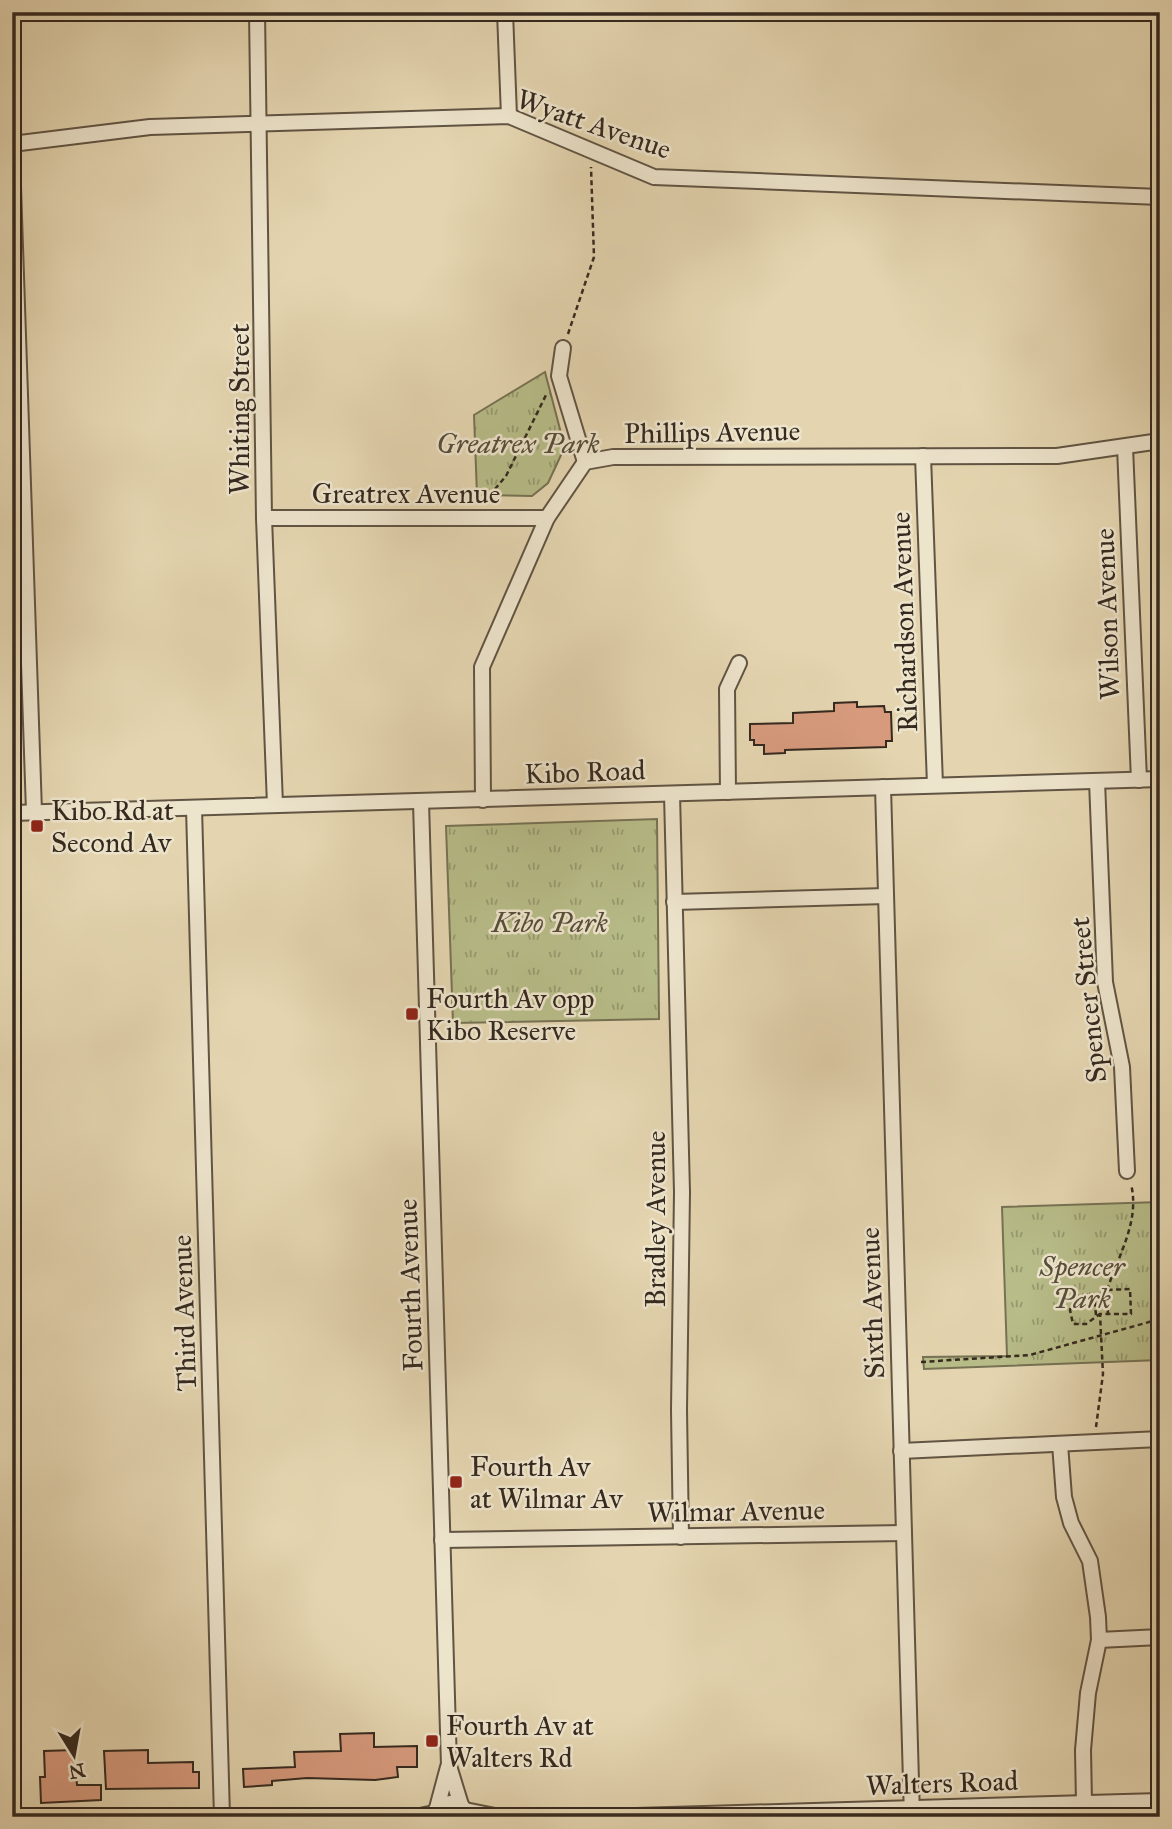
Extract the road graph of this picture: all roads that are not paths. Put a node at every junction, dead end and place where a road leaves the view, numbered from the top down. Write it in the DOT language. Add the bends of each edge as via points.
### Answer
graph roads {
  1 [pos="257,12"];
  2 [pos="505,12"];
  3 [pos="509,116"];
  4 [pos="261,124"];
  5 [pos="12,144"];
  6 [pos="12,157"];
  7 [pos="1160,197"];
  8 [pos="563,348"];
  9 [pos="1160,442"];
  10 [pos="1125,447"];
  11 [pos="923,456"];
  12 [pos="585,462"];
  13 [pos="264,518"];
  14 [pos="547,518"];
  15 [pos="739,663"];
  16 [pos="1160,779"];
  17 [pos="1097,780"];
  18 [pos="1139,780"];
  19 [pos="934,785"];
  20 [pos="883,787"];
  21 [pos="728,792"];
  22 [pos="672,794"];
  23 [pos="483,800"];
  24 [pos="421,802"];
  25 [pos="275,805"];
  26 [pos="194,808"];
  27 [pos="34,812"];
  28 [pos="12,813"];
  29 [pos="886,896"];
  30 [pos="674,902"];
  31 [pos="1127,1171"];
  32 [pos="1160,1439"];
  33 [pos="1060,1444"];
  34 [pos="901,1451"];
  35 [pos="904,1533"];
  36 [pos="681,1537"];
  37 [pos="442,1541"];
  38 [pos="1160,1637"];
  39 [pos="1099,1640"];
  40 [pos="449,1766"];
  41 [pos="1160,1801"];
  42 [pos="1084,1803"];
  43 [pos="1142,1809"];
  44 [pos="465,1810"];
  45 [pos="434,1812"];
  46 [pos="912,1812"];
  47 [pos="682,1816"];
  48 [pos="222,1817"];
  49 [pos="415,1817"];
  50 [pos="499,1817"];
  51 [pos="601,1817"];
  1 -- 4 [label="street, Whiting Street"];
  2 -- 3 [label="street"];
  3 -- 4 [label="street, Wyatt Avenue"];
  3 -- 7 [label="street, Wyatt Avenue" via="654,177"];
  4 -- 5 [label="street, Wyatt Avenue" via="150,127"];
  4 -- 13 [label="street, Whiting Street"];
  6 -- 27 [label="street"];
  8 -- 12 [label="street" via="559,376"];
  9 -- 10 [label="street, Phillips Avenue"];
  10 -- 11 [label="street, Phillips Avenue" via="1057,456"];
  10 -- 18 [label="street, Wilson Avenue"];
  11 -- 12 [label="street, Phillips Avenue" via="613,457"];
  11 -- 19 [label="street, Richardson Avenue"];
  12 -- 14 [label="street, Phillips Avenue"];
  13 -- 14 [label="street, Greatrex Avenue"];
  13 -- 25 [label="street, Whiting Street"];
  14 -- 23 [label="street, Phillips Avenue" via="482,667"];
  15 -- 21 [label="street" via="727,689"];
  16 -- 18 [label="street, Kibo Road"];
  17 -- 18 [label="street, Kibo Road"];
  17 -- 19 [label="street, Kibo Road"];
  17 -- 31 [label="street, Spencer Street" via="1105,982 1122,1067"];
  19 -- 20 [label="street, Kibo Road"];
  20 -- 21 [label="street, Kibo Road"];
  20 -- 29 [label="street, Sixth Avenue"];
  21 -- 22 [label="street, Kibo Road"];
  22 -- 23 [label="street, Kibo Road"];
  22 -- 30 [label="street, Bradley Avenue"];
  23 -- 24 [label="street, Kibo Road"];
  24 -- 25 [label="street, Kibo Road"];
  24 -- 37 [label="street, Fourth Avenue"];
  25 -- 26 [label="street, Kibo Road"];
  26 -- 27 [label="street, Kibo Road"];
  26 -- 48 [label="street, Third Avenue"];
  27 -- 28 [label="street, Kibo Road"];
  29 -- 30 [label="street"];
  29 -- 34 [label="street, Sixth Avenue"];
  30 -- 36 [label="street, Bradley Avenue" via="682,1192"];
  32 -- 33 [label="street"];
  33 -- 34 [label="street"];
  33 -- 39 [label="street" via="1064,1497 1090,1561"];
  34 -- 35 [label="street, Sixth Avenue"];
  35 -- 36 [label="street, Wilmar Avenue"];
  35 -- 46 [label="street, Sixth Avenue"];
  36 -- 37 [label="street, Wilmar Avenue"];
  37 -- 40 [label="street, Fourth Avenue"];
  38 -- 39 [label="street"];
  39 -- 42 [label="street" via="1088,1693"];
  40 -- 44 [label="street, Fourth Avenue"];
  40 -- 45 [label="street, Fourth Avenue"];
  41 -- 43 [label="street, Walters Road"];
  42 -- 43 [label="street, Walters Road"];
  42 -- 46 [label="street, Walters Road"];
  44 -- 45 [label="street" via="449,1803"];
  44 -- 50 [label="street"];
  45 -- 49 [label="street"];
  46 -- 47 [label="street, Walters Road"];
  47 -- 51 [label="street, Walters Road"];
}
